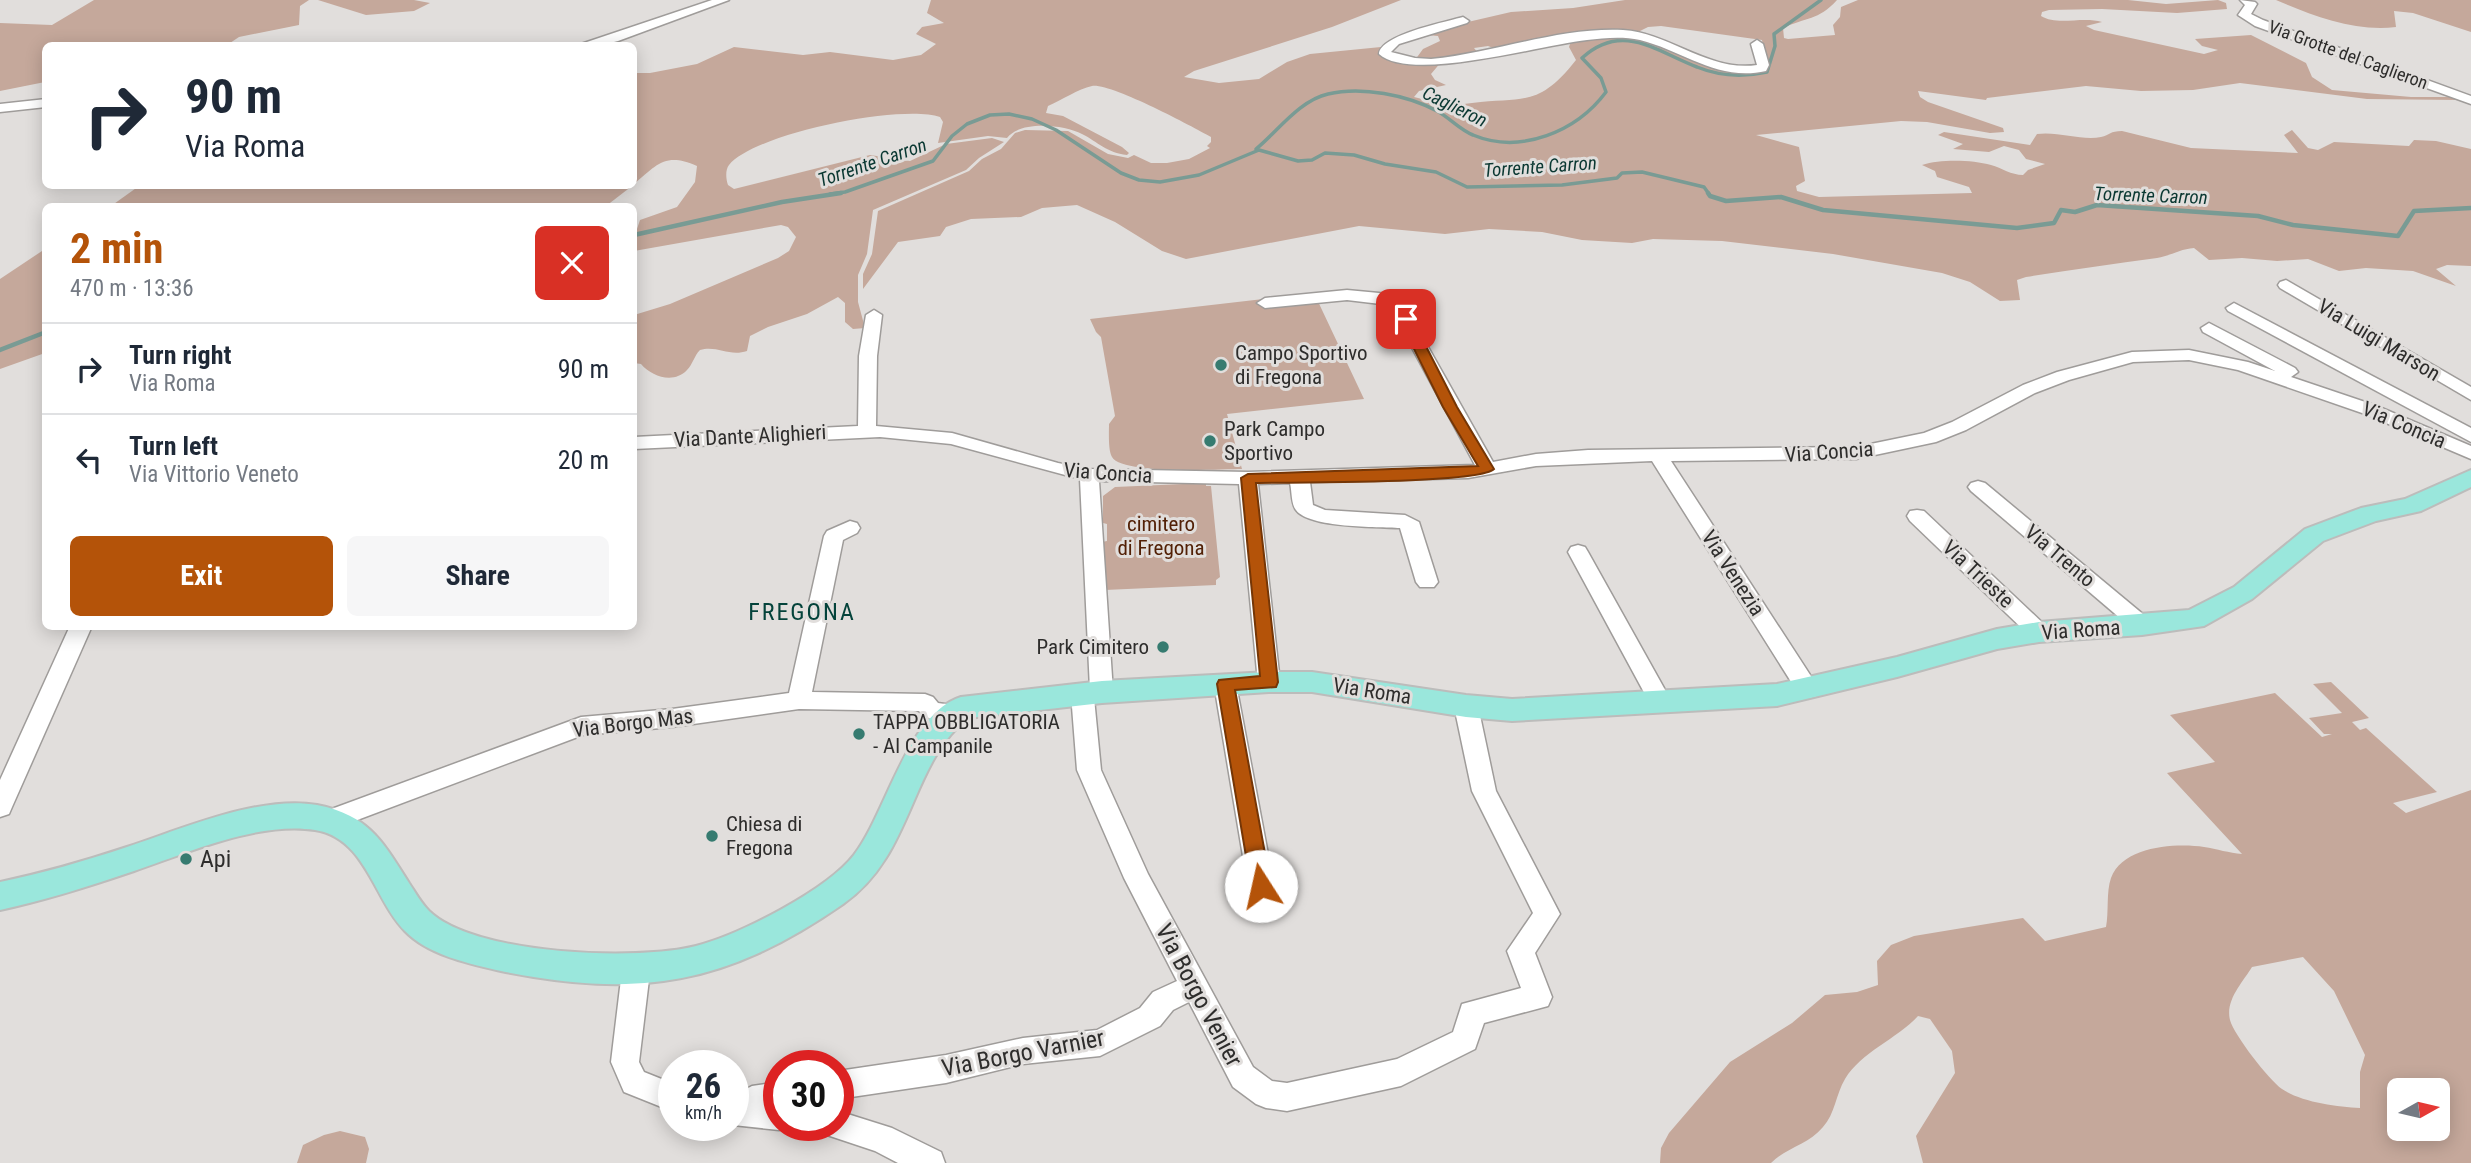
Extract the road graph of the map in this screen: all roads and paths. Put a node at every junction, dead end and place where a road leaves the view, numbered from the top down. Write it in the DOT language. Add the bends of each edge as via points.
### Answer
graph roads {
  1 [pos="723,0"];
  2 [pos="2246,0"];
  3 [pos="1463,21"];
  4 [pos="598,42"];
  5 [pos="1757,44"];
  6 [pos="2471,100"];
  7 [pos="42,103"];
  8 [pos="0,108"];
  9 [pos="2286,285"];
  10 [pos="1265,303"];
  11 [pos="2234,308"];
  12 [pos="874,315"];
  13 [pos="2209,328"];
  14 [pos="2471,395"];
  15 [pos="2337,398"];
  16 [pos="873,431"];
  17 [pos="2471,436"];
  18 [pos="637,449"];
  19 [pos="2471,453"];
  20 [pos="1658,455"];
  21 [pos="1487,469"];
  22 [pos="1089,475"];
  23 [pos="1298,476"];
  24 [pos="1248,478"];
  25 [pos="2471,478"];
  26 [pos="1978,486"];
  27 [pos="1917,516"];
  28 [pos="850,528"];
  29 [pos="1578,552"];
  30 [pos="1427,582"];
  31 [pos="2142,625"];
  32 [pos="79,630"];
  33 [pos="2039,632"];
  34 [pos="1269,682"];
  35 [pos="1225,684"];
  36 [pos="1808,690"];
  37 [pos="1092,693"];
  38 [pos="799,700"];
  39 [pos="1661,703"];
  40 [pos="1466,706"];
  41 [pos="951,712"];
  42 [pos="0,807"];
  43 [pos="327,821"];
  44 [pos="1261,886"];
  45 [pos="0,896"];
  46 [pos="636,971"];
  47 [pos="1194,986"];
  48 [pos="854,1083"];
  49 [pos="658,1092"];
  50 [pos="854,1130"];
  51 [pos="930,1163"];
  1 -- 4 [label="street"];
  2 -- 6 [label="street, Via Grotte del Caglieron" via="2251,4 2244,15 2259,23"];
  3 -- 5 [label="street" via="1395,41 1385,54 1401,61 1431,62 1536,43 1626,34 1714,65 1754,71 1763,65"];
  7 -- 8 [label="street"];
  9 -- 14 [label="street, Via Luigi Marson"];
  10 -- 21 [label="street" via="1375,295 1395,302"];
  11 -- 17 [label="street"];
  12 -- 16 [label="street" via="867,356"];
  13 -- 15 [label="street, Via Concia"];
  15 -- 19 [label="street, Via Concia"];
  15 -- 20 [label="street, Via Concia" via="2242,366 2189,355 2132,357 2052,380 1959,426 1900,445 1856,453"];
  16 -- 18 [label="street, Via Dante Alighieri"];
  16 -- 22 [label="street, Via Concia" via="951,439"];
  20 -- 21 [label="street, Via Concia" via="1561,457"];
  20 -- 36 [label="street, Via Venezia"];
  21 -- 23 [label="street, Via Concia"];
  22 -- 24 [label="street, Via Concia"];
  22 -- 37 [label="street, Via Borgo Venier"];
  23 -- 24 [label="street, Via Concia"];
  23 -- 30 [label="street" via="1304,508 1321,516 1405,522 1412,527"];
  24 -- 34 [label="street"];
  25 -- 31 [label="main road, Via Roma" via="2412,505 2370,514 2314,535 2216,610"];
  26 -- 31 [label="street, Via Trento"];
  27 -- 33 [label="street, Via Trieste"];
  28 -- 38 [label="street" via="834,536"];
  29 -- 39 [label="street"];
  31 -- 33 [label="main road, Via Roma"];
  32 -- 42 [label="street"];
  33 -- 36 [label="main road, Via Roma"];
  34 -- 35 [label="main road, Via Roma"];
  34 -- 40 [label="main road, Via Roma" via="1350,686"];
  35 -- 37 [label="main road, Via Roma"];
  35 -- 44 [label="street"];
  36 -- 39 [label="main road, Via Roma"];
  37 -- 41 [label="main road, Via Roma" via="975,705"];
  37 -- 47 [label="street, Via Borgo Venier" via="1089,770 1137,878"];
  38 -- 41 [label="street, Via Borgo Mas" via="925,704 932,711"];
  38 -- 43 [label="street, Via Borgo Mas" via="581,726"];
  39 -- 40 [label="main road, Via Roma" via="1512,710"];
  40 -- 47 [label="street, Via Borgo Venier" via="1484,791 1547,914 1521,951 1538,997 1472,1013 1465,1040 1401,1072 1287,1097 1266,1094 1243,1077"];
  41 -- 46 [label="main road" via="931,737 881,844 861,870 824,899 729,951 703,961"];
  43 -- 45 [label="main road" via="309,816 220,829"];
  43 -- 46 [label="main road" via="360,837 417,922 438,936 460,946 561,966"];
  46 -- 49 [label="street" via="625,1062 634,1082"];
  47 -- 48 [label="street, Via Borgo Varnier" via="1163,1001 1150,1017 1100,1043 1023,1051"];
  50 -- 51 [label="street"];
}
